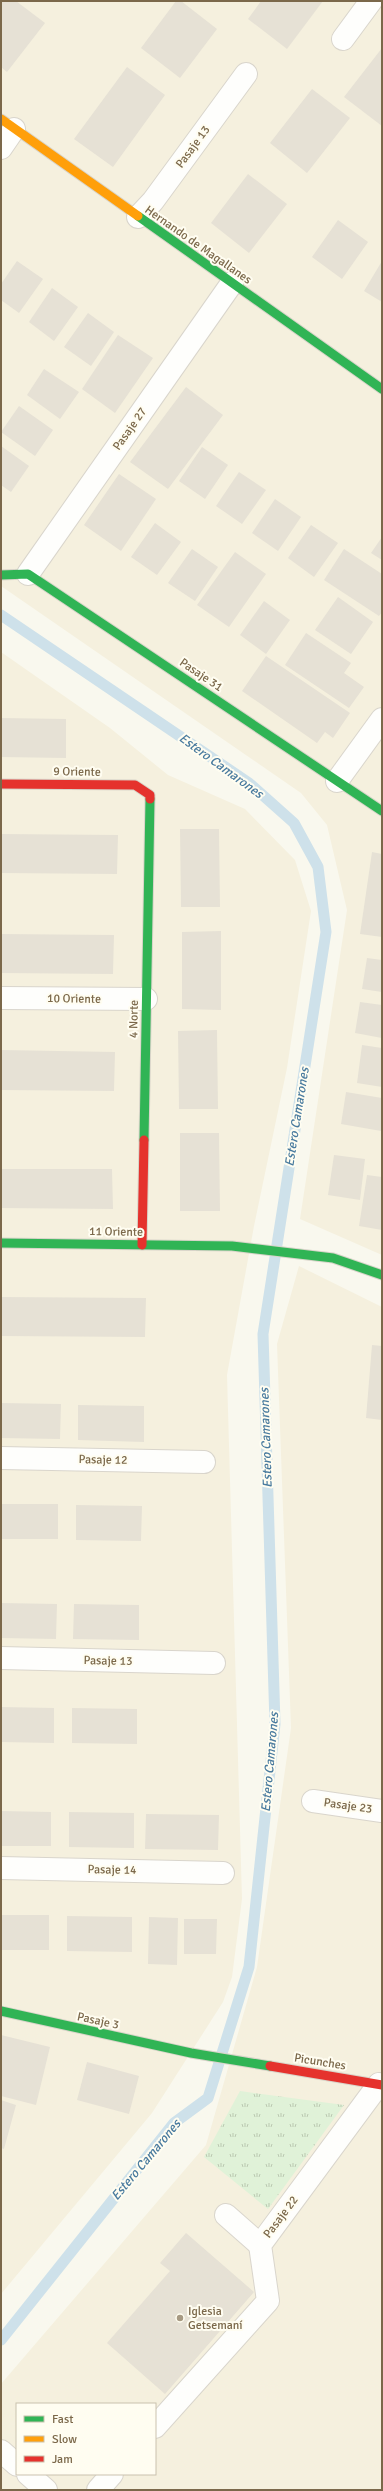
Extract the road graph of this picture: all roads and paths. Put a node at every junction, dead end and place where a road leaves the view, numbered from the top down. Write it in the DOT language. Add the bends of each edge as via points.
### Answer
graph roads {
  1 [pos="371,1"];
  2 [pos="342,39"];
  3 [pos="246,74"];
  4 [pos="8,124"];
  5 [pos="1,148"];
  6 [pos="138,217"];
  7 [pos="232,283"];
  8 [pos="382,389"];
  9 [pos="28,574"];
  10 [pos="1,575"];
  11 [pos="382,719"];
  12 [pos="337,781"];
  13 [pos="1,784"];
  14 [pos="150,794"];
  15 [pos="382,811"];
  16 [pos="1,998"];
  17 [pos="146,999"];
  18 [pos="1,1243"];
  19 [pos="142,1245"];
  20 [pos="382,1275"];
  21 [pos="1,1458"];
  22 [pos="204,1462"];
  23 [pos="1,1658"];
  24 [pos="214,1663"];
  25 [pos="313,1801"];
  26 [pos="382,1811"];
  27 [pos="1,1868"];
  28 [pos="223,1873"];
  29 [pos="1,2011"];
  30 [pos="255,2064"];
  31 [pos="381,2084"];
  32 [pos="226,2215"];
  33 [pos="260,2245"];
  34 [pos="156,2426"];
  35 [pos="1,2451"];
  36 [pos="16,2464"];
  37 [pos="29,2475"];
  38 [pos="111,2475"];
  39 [pos="46,2490"];
  40 [pos="98,2490"];
  1 -- 2 [label="street"];
  3 -- 6 [label="street, Pasaje 13" via="153,201"];
  4 -- 5 [label="street"];
  4 -- 6 [label="street, Hernando de Magallanes"];
  6 -- 7 [label="street, Hernando de Magallanes"];
  7 -- 8 [label="street, Hernando de Magallanes"];
  7 -- 9 [label="street, Pasaje 27"];
  9 -- 10 [label="street"];
  9 -- 12 [label="street, Pasaje 31"];
  11 -- 12 [label="street"];
  12 -- 15 [label="street, Pasaje 31"];
  13 -- 14 [label="street, 9 Oriente" via="135,785"];
  14 -- 17 [label="street, 4 Norte"];
  16 -- 17 [label="street, 10 Oriente"];
  17 -- 19 [label="street, 4 Norte"];
  18 -- 19 [label="street, 11 Oriente"];
  19 -- 20 [label="street, 11 Oriente" via="232,1246 294,1253 333,1258"];
  21 -- 22 [label="street, Pasaje 12"];
  23 -- 24 [label="street, Pasaje 13"];
  25 -- 26 [label="street, Pasaje 23"];
  27 -- 28 [label="street, Pasaje 14"];
  29 -- 30 [label="street, Pasaje 3" via="191,2053"];
  30 -- 31 [label="street, Picunches"];
  31 -- 33 [label="street, Pasaje 22"];
  32 -- 33 [label="street"];
  33 -- 34 [label="street, Pasaje 22" via="268,2301"];
  35 -- 36 [label="street"];
  37 -- 39 [label="street"];
  38 -- 40 [label="street"];
}
